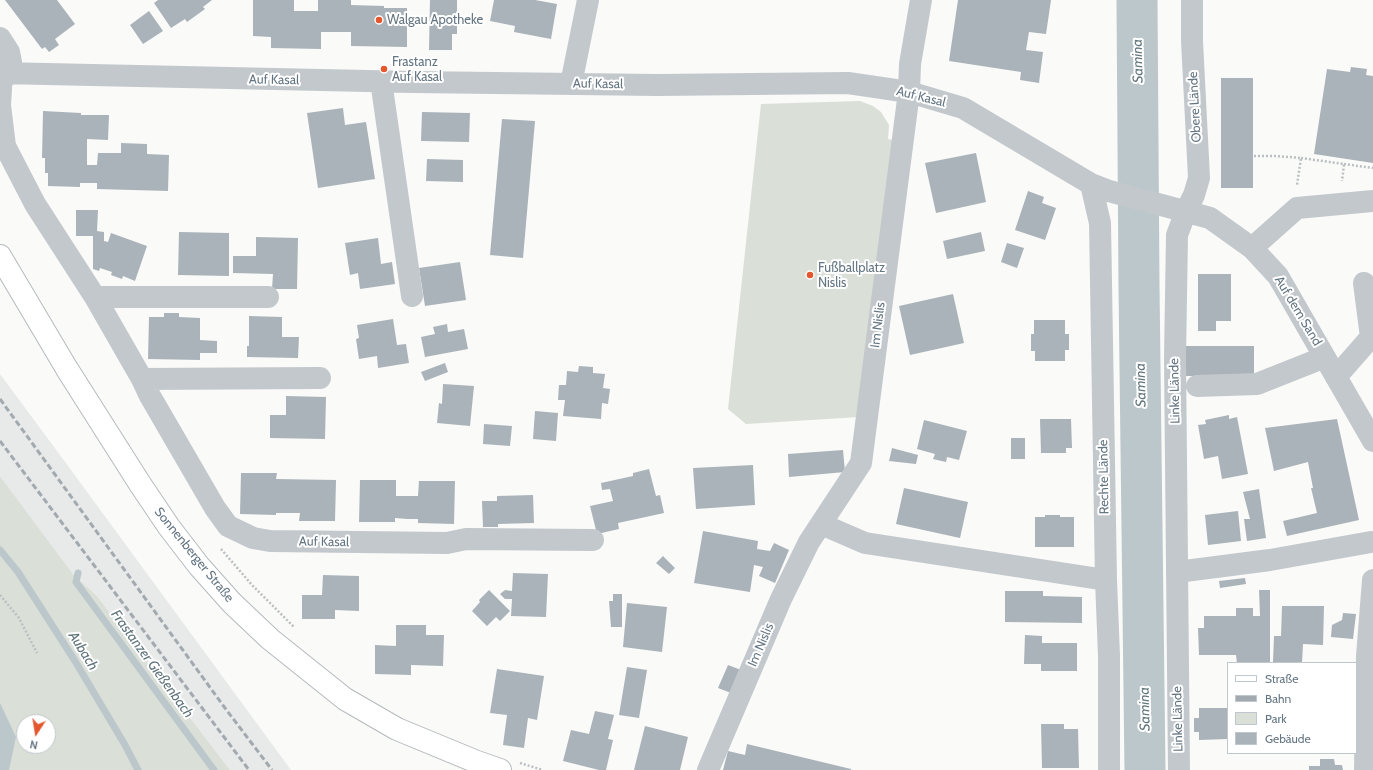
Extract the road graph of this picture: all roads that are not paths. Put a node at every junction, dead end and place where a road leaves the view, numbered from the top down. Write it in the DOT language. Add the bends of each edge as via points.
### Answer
graph roads {
  1 [pos="588,0"];
  2 [pos="921,0"];
  3 [pos="1192,0"];
  4 [pos="0,38"];
  5 [pos="4,73"];
  6 [pos="381,81"];
  7 [pos="571,84"];
  8 [pos="909,92"];
  9 [pos="1100,188"];
  10 [pos="1373,201"];
  11 [pos="1177,208"];
  12 [pos="1252,248"];
  13 [pos="0,256"];
  14 [pos="1364,283"];
  15 [pos="412,296"];
  16 [pos="95,297"];
  17 [pos="268,297"];
  18 [pos="1325,357"];
  19 [pos="1336,377"];
  20 [pos="320,378"];
  21 [pos="142,379"];
  22 [pos="1197,386"];
  23 [pos="1373,441"];
  24 [pos="821,524"];
  25 [pos="593,540"];
  26 [pos="1372,544"];
  27 [pos="1178,572"];
  28 [pos="1106,580"];
  29 [pos="1373,580"];
  30 [pos="500,770"];
  31 [pos="708,770"];
  32 [pos="1109,770"];
  33 [pos="1179,770"];
  34 [pos="1364,770"];
  1 -- 7 [label="street"];
  2 -- 8 [label="street, Im Nislis" via="910,64"];
  3 -- 11 [label="street, Obere Lände" via="1199,178 1194,195"];
  4 -- 5 [label="street" via="9,52 11,62"];
  5 -- 6 [label="street, Auf Kasal"];
  5 -- 16 [label="street, Auf Kasal" via="0,105 5,146 35,204"];
  6 -- 7 [label="street, Auf Kasal"];
  6 -- 15 [label="street"];
  7 -- 8 [label="street, Auf Kasal" via="848,84"];
  8 -- 9 [label="street, Auf Kasal" via="963,108"];
  8 -- 24 [label="street, Im Nislis" via="861,463"];
  9 -- 11 [label="street, Auf Kasal"];
  9 -- 28 [label="street, Rechte Lände"];
  10 -- 12 [label="street" via="1297,208"];
  11 -- 12 [label="street, Auf dem Sand" via="1210,218"];
  11 -- 27 [label="street, Linke Lände" via="1175,358"];
  12 -- 18 [label="street, Auf dem Sand" via="1278,276"];
  13 -- 30 [label="main road, Sonnenberger Straße" via="140,484 199,566 232,603 270,638 345,699 397,729"];
  14 -- 19 [label="street" via="1371,337"];
  16 -- 17 [label="street"];
  16 -- 21 [label="street, Auf Kasal"];
  18 -- 19 [label="street, Auf dem Sand"];
  18 -- 22 [label="street" via="1257,384"];
  19 -- 23 [label="street, Auf dem Sand"];
  20 -- 21 [label="street"];
  21 -- 25 [label="street, Auf Kasal" via="215,508 228,526 254,538 270,541 447,543 466,538"];
  24 -- 28 [label="street" via="865,542"];
  24 -- 31 [label="street, Im Nislis" via="809,542 781,599"];
  26 -- 27 [label="street"];
  27 -- 33 [label="street, Linke Lände"];
  28 -- 32 [label="street, Rechte Lände"];
  29 -- 34 [label="street" via="1367,656"];
}
